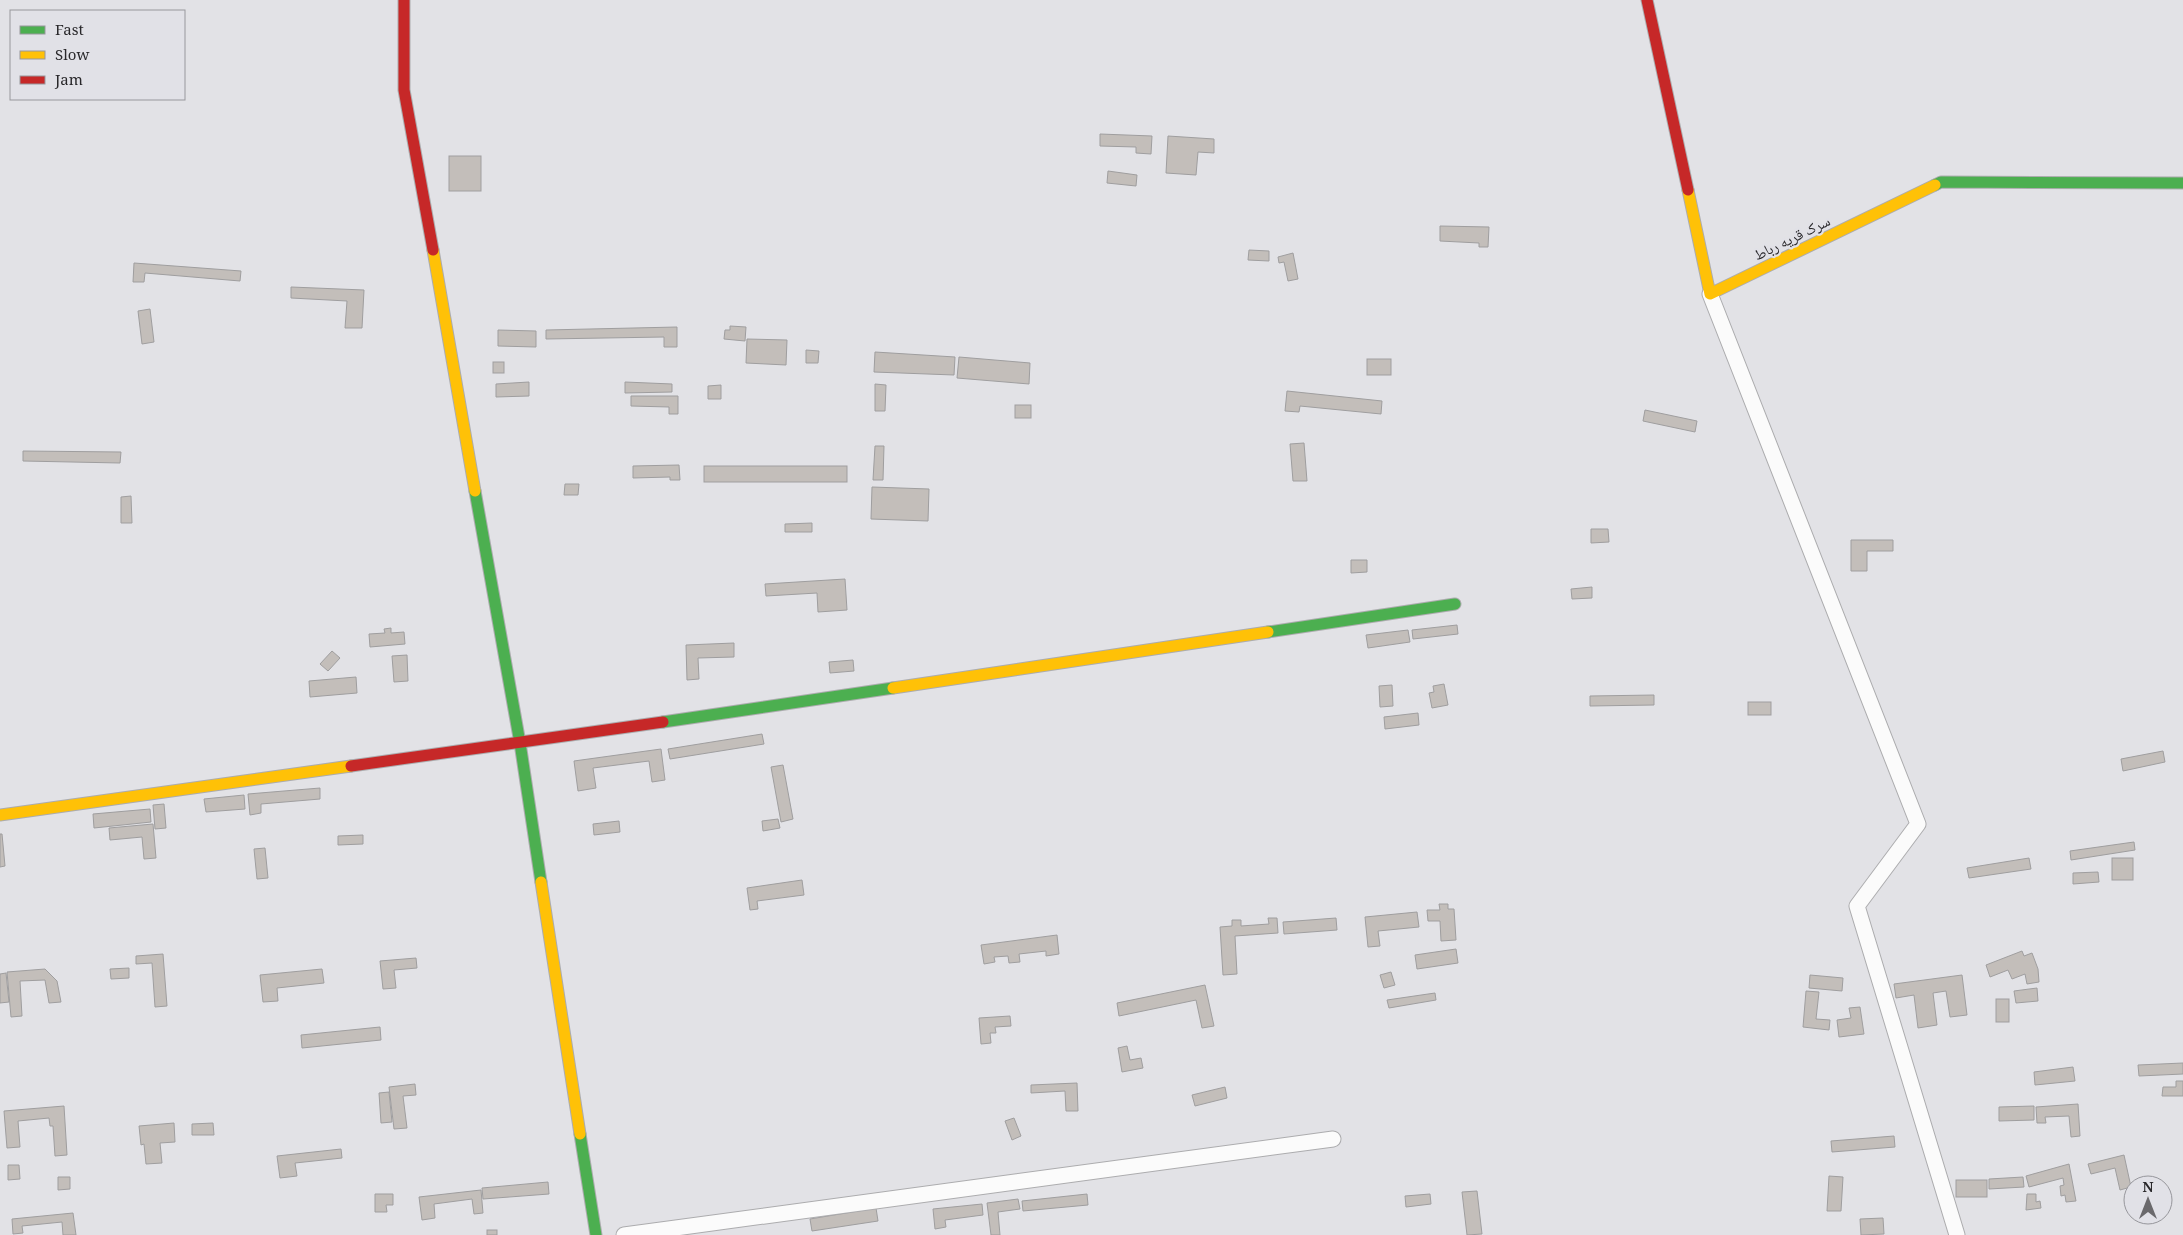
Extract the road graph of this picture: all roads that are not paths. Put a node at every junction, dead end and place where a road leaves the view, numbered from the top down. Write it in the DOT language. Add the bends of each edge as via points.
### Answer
graph roads {
  1 [pos="404,0"];
  2 [pos="1647,0"];
  3 [pos="2183,184"];
  4 [pos="1710,294"];
  5 [pos="1455,604"];
  6 [pos="520,743"];
  7 [pos="0,815"];
  8 [pos="1333,1139"];
  9 [pos="596,1235"];
  10 [pos="624,1235"];
  11 [pos="1957,1235"];
  1 -- 6 [label="street" via="404,90"];
  2 -- 4 [label="street"];
  3 -- 4 [label="street, سرک قریه رباط" via="1941,182"];
  4 -- 11 [label="street" via="1918,824 1857,906"];
  5 -- 6 [label="street"];
  6 -- 7 [label="street"];
  6 -- 9 [label="street"];
  8 -- 10 [label="street"];
}
